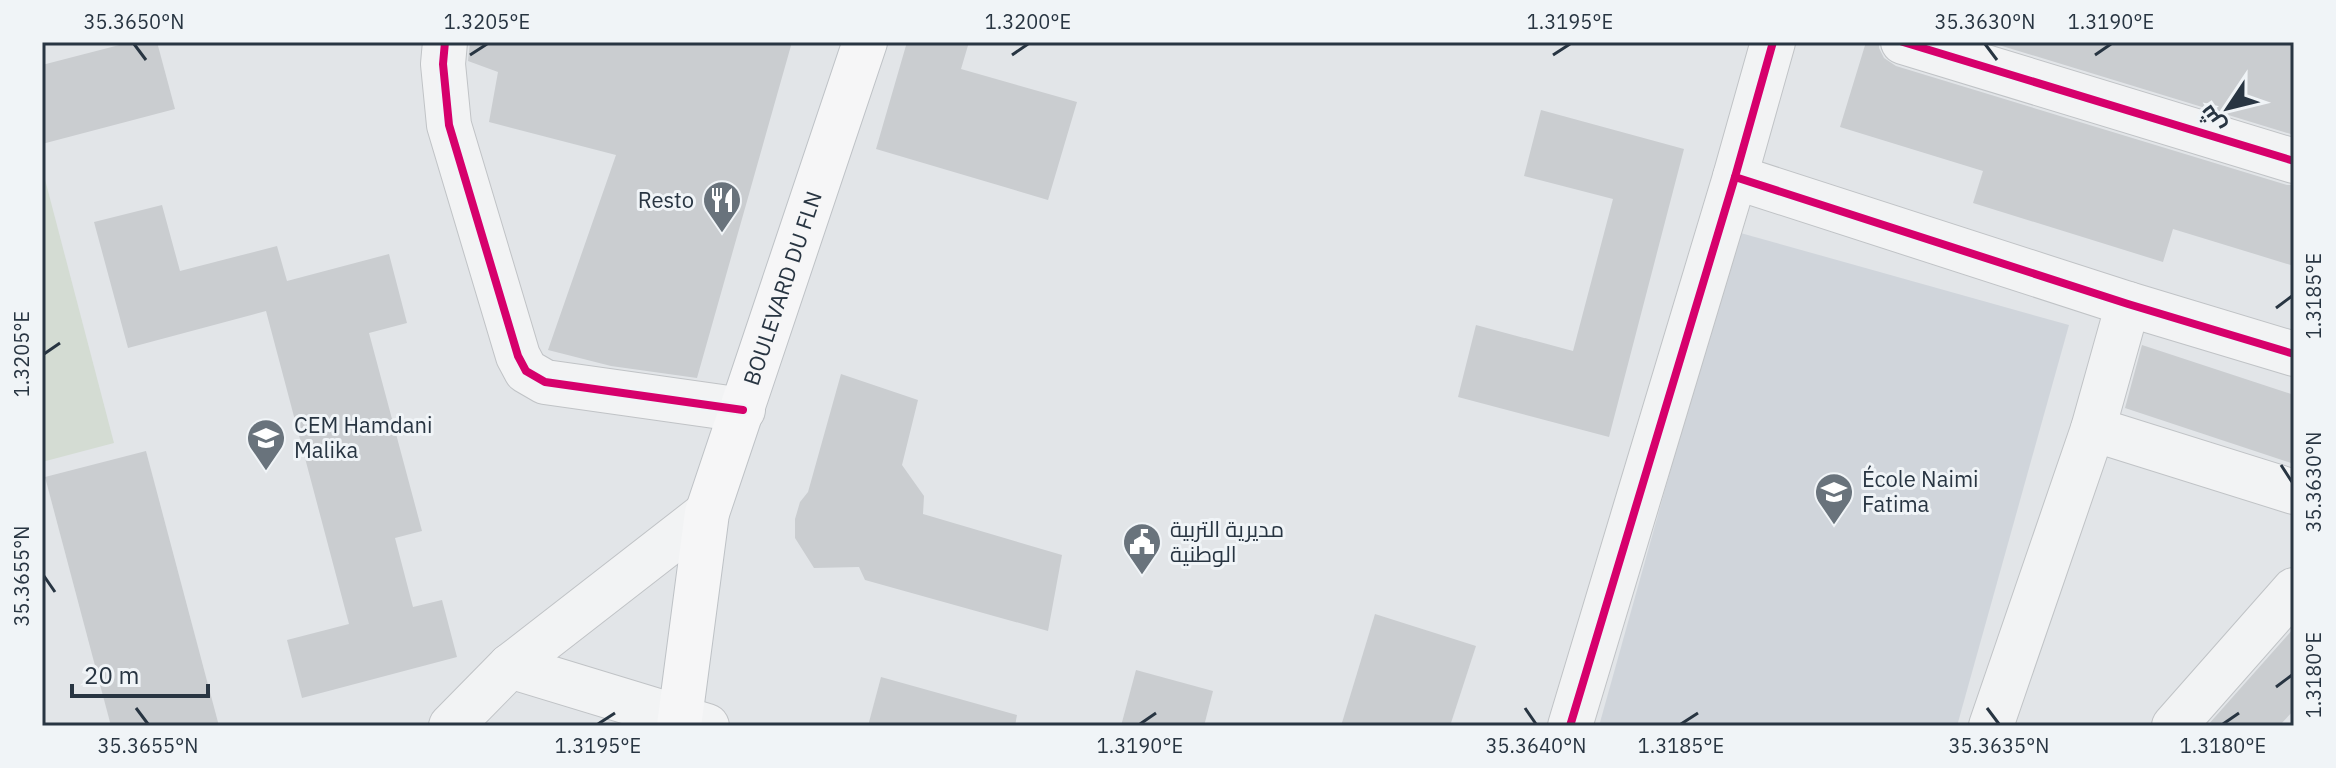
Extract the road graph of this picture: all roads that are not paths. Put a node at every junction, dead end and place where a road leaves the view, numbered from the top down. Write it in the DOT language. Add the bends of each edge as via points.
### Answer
graph roads {
  1 [pos="445,42"];
  2 [pos="865,42"];
  3 [pos="1773,42"];
  4 [pos="1903,42"];
  5 [pos="2294,161"];
  6 [pos="1735,177"];
  7 [pos="2128,304"];
  8 [pos="2294,354"];
  9 [pos="743,410"];
  10 [pos="2093,429"];
  11 [pos="2294,492"];
  12 [pos="707,513"];
  13 [pos="2294,590"];
  14 [pos="510,666"];
  15 [pos="689,723"];
  16 [pos="451,726"];
  17 [pos="1570,726"];
  18 [pos="1991,726"];
  19 [pos="2174,726"];
  1 -- 9 [label="street" via="449,125 526,371 545,382"];
  2 -- 9 [label="main road, BOULEVARD DU FLN"];
  3 -- 6 [label="street"];
  4 -- 5 [label="street"];
  6 -- 7 [label="street"];
  6 -- 17 [label="street"];
  7 -- 8 [label="street"];
  7 -- 10 [label="street"];
  9 -- 12 [label="main road, BOULEVARD DU FLN"];
  10 -- 11 [label="street"];
  10 -- 18 [label="street"];
  12 -- 14 [label="street"];
  12 -- 15 [label="main road, BOULEVARD DU FLN"];
  13 -- 19 [label="street"];
  14 -- 15 [label="street"];
  14 -- 16 [label="street"];
}
